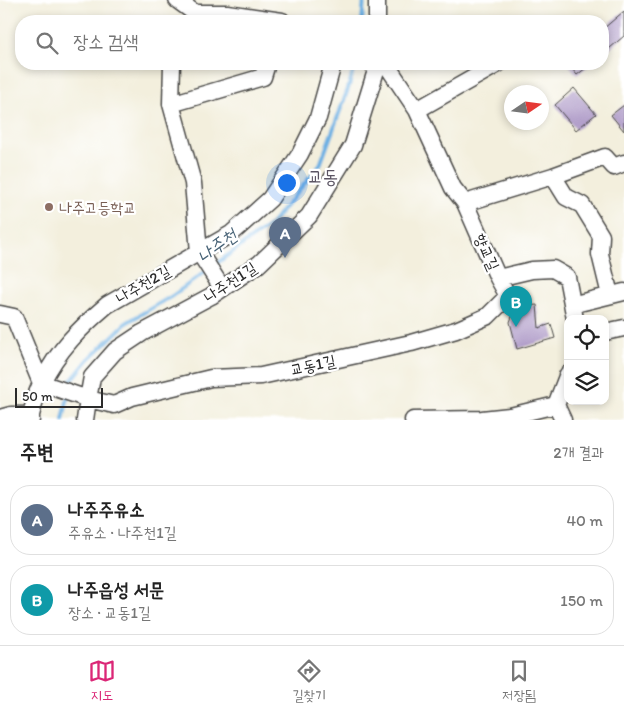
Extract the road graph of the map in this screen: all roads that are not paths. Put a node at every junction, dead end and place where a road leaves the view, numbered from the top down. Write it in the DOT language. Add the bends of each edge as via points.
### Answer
graph roads {
  1 [pos="177,0"];
  2 [pos="377,0"];
  3 [pos="190,15"];
  4 [pos="210,15"];
  5 [pos="241,15"];
  6 [pos="377,15"];
  7 [pos="172,70"];
  8 [pos="266,70"];
  9 [pos="331,70"];
  10 [pos="376,70"];
  11 [pos="390,70"];
  12 [pos="487,70"];
  13 [pos="171,104"];
  14 [pos="417,110"];
  15 [pos="624,163"];
  16 [pos="553,176"];
  17 [pos="465,203"];
  18 [pos="198,252"];
  19 [pos="498,278"];
  20 [pos="222,288"];
  21 [pos="617,294"];
  22 [pos="572,301"];
  23 [pos="0,314"];
  24 [pos="575,315"];
  25 [pos="624,328"];
  26 [pos="609,331"];
  27 [pos="41,383"];
  28 [pos="564,384"];
  29 [pos="88,399"];
  30 [pos="556,405"];
  31 [pos="0,418"];
  32 [pos="31,418"];
  33 [pos="85,420"];
  34 [pos="413,420"];
  35 [pos="563,420"];
  1 -- 3 [label="street"];
  2 -- 6 [label="street"];
  4 -- 5 [label="street"];
  7 -- 13 [label="street"];
  8 -- 13 [label="street" via="264,77"];
  9 -- 18 [label="street, 나주천2길" via="318,118 300,154 270,199 231,234"];
  10 -- 20 [label="street, 나주천1길" via="353,145 309,216 259,264"];
  11 -- 14 [label="street, 향교길"];
  12 -- 14 [label="street"];
  13 -- 18 [label="street" via="193,183"];
  14 -- 17 [label="street, 향교길" via="453,188"];
  15 -- 16 [label="street" via="614,168 605,157"];
  16 -- 17 [label="street"];
  16 -- 21 [label="street" via="566,197 582,205 601,236 600,254"];
  17 -- 19 [label="street, 향교길"];
  18 -- 20 [label="street"];
  18 -- 27 [label="street, 나주천2길" via="106,305 62,347"];
  19 -- 22 [label="street, 향교길" via="553,269 567,277"];
  19 -- 29 [label="street, 교동1길" via="508,296 488,316 456,330 261,376 211,378 114,404"];
  20 -- 29 [label="street, 나주천1길" via="115,351 92,377"];
  21 -- 22 [label="street" via="579,303"];
  22 -- 24 [label="street, 향교길"];
  23 -- 27 [label="street" via="14,317"];
  25 -- 26 [label="street"];
  27 -- 29 [label="street"];
  27 -- 32 [label="street, 나주천2길"];
  28 -- 30 [label="street"];
  29 -- 33 [label="street, 나주천1길"];
  30 -- 34 [label="street" via="482,419"];
  30 -- 35 [label="street"];
  31 -- 32 [label="street" via="11,415"];
}
